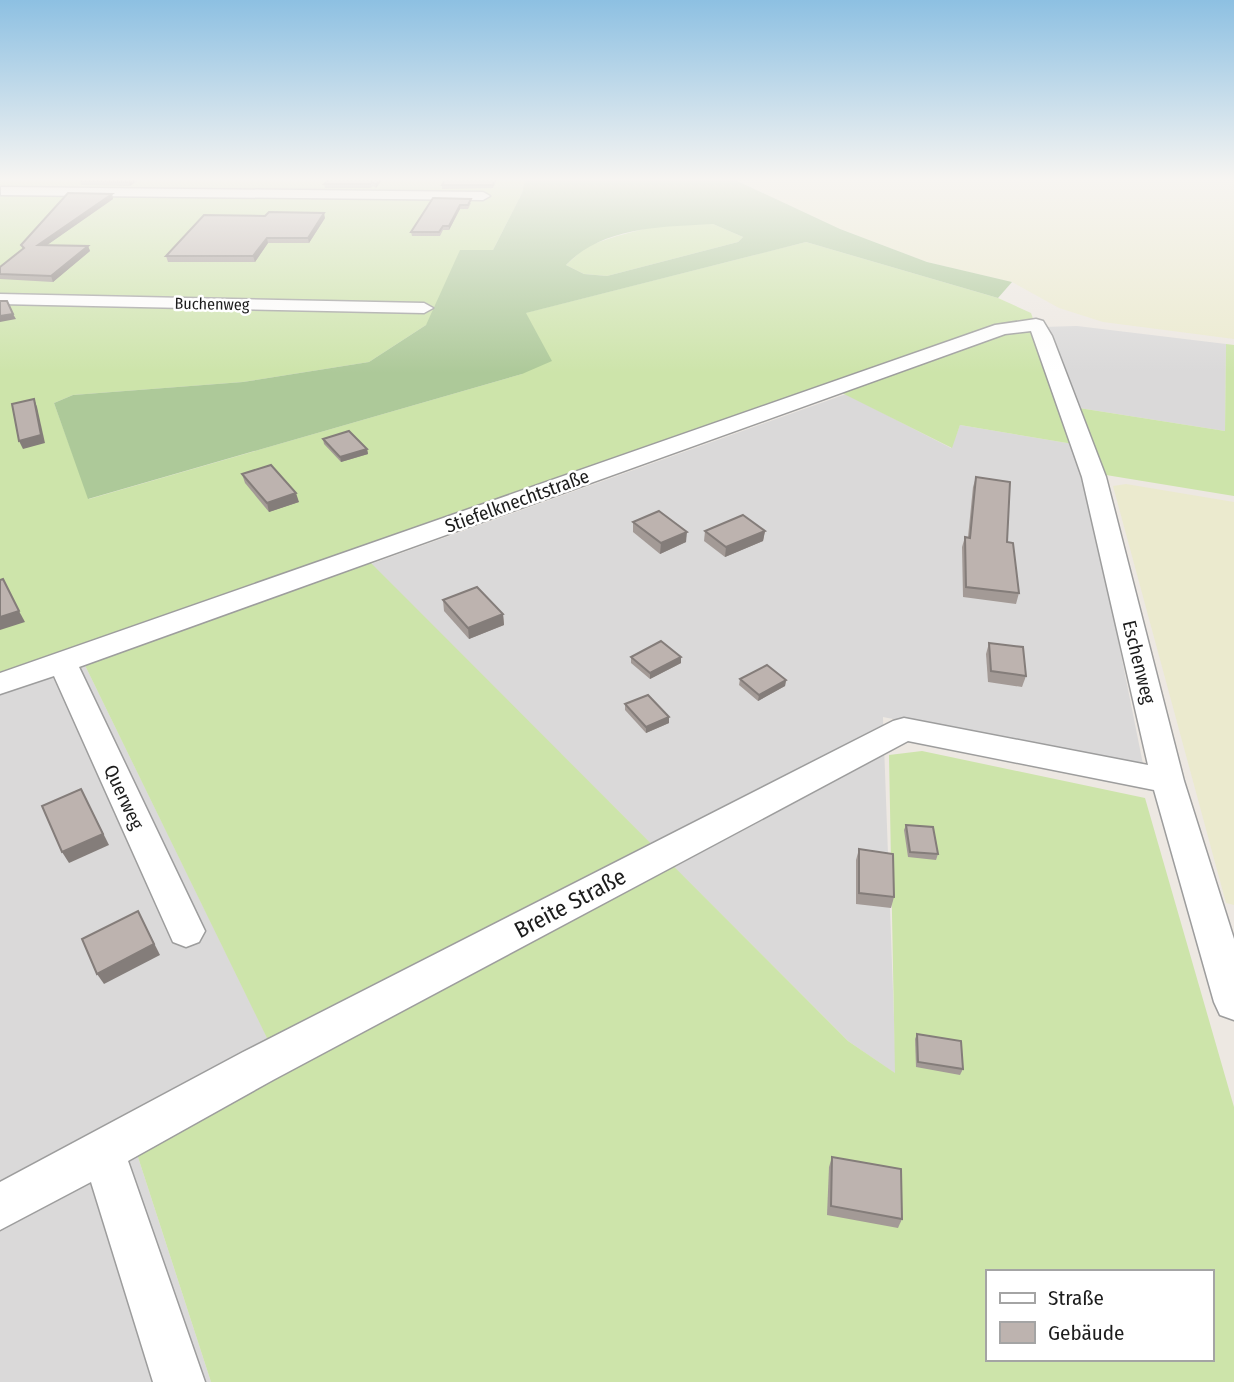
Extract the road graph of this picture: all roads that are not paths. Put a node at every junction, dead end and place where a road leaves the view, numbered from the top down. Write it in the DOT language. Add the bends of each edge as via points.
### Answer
graph roads {
  1 [pos="0,299"];
  2 [pos="424,308"];
  3 [pos="1036,325"];
  4 [pos="62,663"];
  5 [pos="0,684"];
  6 [pos="1168,781"];
  7 [pos="186,931"];
  8 [pos="1234,1002"];
  9 [pos="103,1151"];
  10 [pos="0,1207"];
  11 [pos="178,1382"];
  1 -- 2 [label="street, Buchenweg"];
  3 -- 4 [label="street, Stiefelknechtstraße" via="1002,329"];
  3 -- 6 [label="street, Eschenweg" via="1094,477"];
  4 -- 5 [label="street, Stiefelknechtstraße"];
  4 -- 7 [label="street, Querweg"];
  6 -- 8 [label="street, Eschenweg"];
  6 -- 9 [label="street, Breite Straße" via="904,729 270,1059"];
  9 -- 10 [label="street, Breite Straße"];
  9 -- 11 [label="street"];
}
